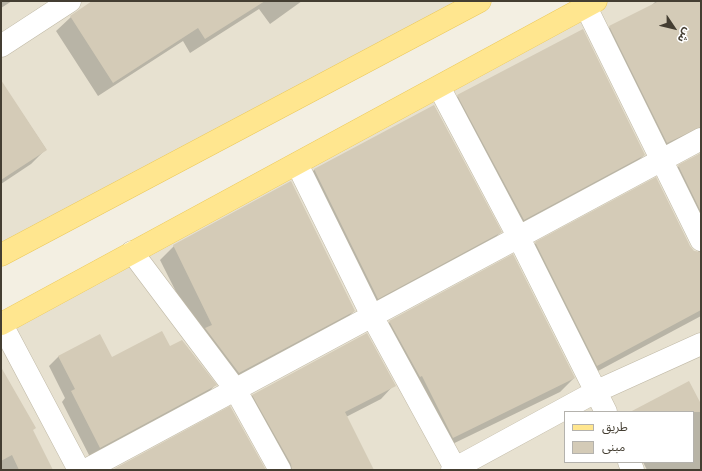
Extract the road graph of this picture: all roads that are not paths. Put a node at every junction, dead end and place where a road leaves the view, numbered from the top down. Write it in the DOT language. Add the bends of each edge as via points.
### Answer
graph roads {
  1 [pos="70,1"];
  2 [pos="480,1"];
  3 [pos="591,4"];
  4 [pos="1,46"];
  5 [pos="439,87"];
  6 [pos="701,139"];
  7 [pos="661,160"];
  8 [pos="297,164"];
  9 [pos="518,236"];
  10 [pos="701,240"];
  11 [pos="132,252"];
  12 [pos="1,256"];
  13 [pos="372,316"];
  14 [pos="1,324"];
  15 [pos="701,344"];
  16 [pos="235,389"];
  17 [pos="597,391"];
  18 [pos="606,411"];
  19 [pos="453,469"];
  20 [pos="79,470"];
  21 [pos="86,470"];
  22 [pos="280,470"];
  1 -- 4 [label="street"];
  2 -- 12 [label="main road"];
  3 -- 5 [label="main road"];
  3 -- 7 [label="street"];
  5 -- 8 [label="main road"];
  5 -- 9 [label="street"];
  6 -- 7 [label="street"];
  7 -- 9 [label="street"];
  7 -- 10 [label="street"];
  8 -- 11 [label="main road"];
  8 -- 13 [label="street"];
  9 -- 13 [label="street"];
  9 -- 17 [label="street"];
  11 -- 14 [label="main road"];
  11 -- 16 [label="street"];
  13 -- 16 [label="street"];
  13 -- 19 [label="street"];
  14 -- 20 [label="street"];
  15 -- 17 [label="street"];
  16 -- 21 [label="street"];
  16 -- 22 [label="street"];
  17 -- 18 [label="street"];
  17 -- 19 [label="street"];
}
